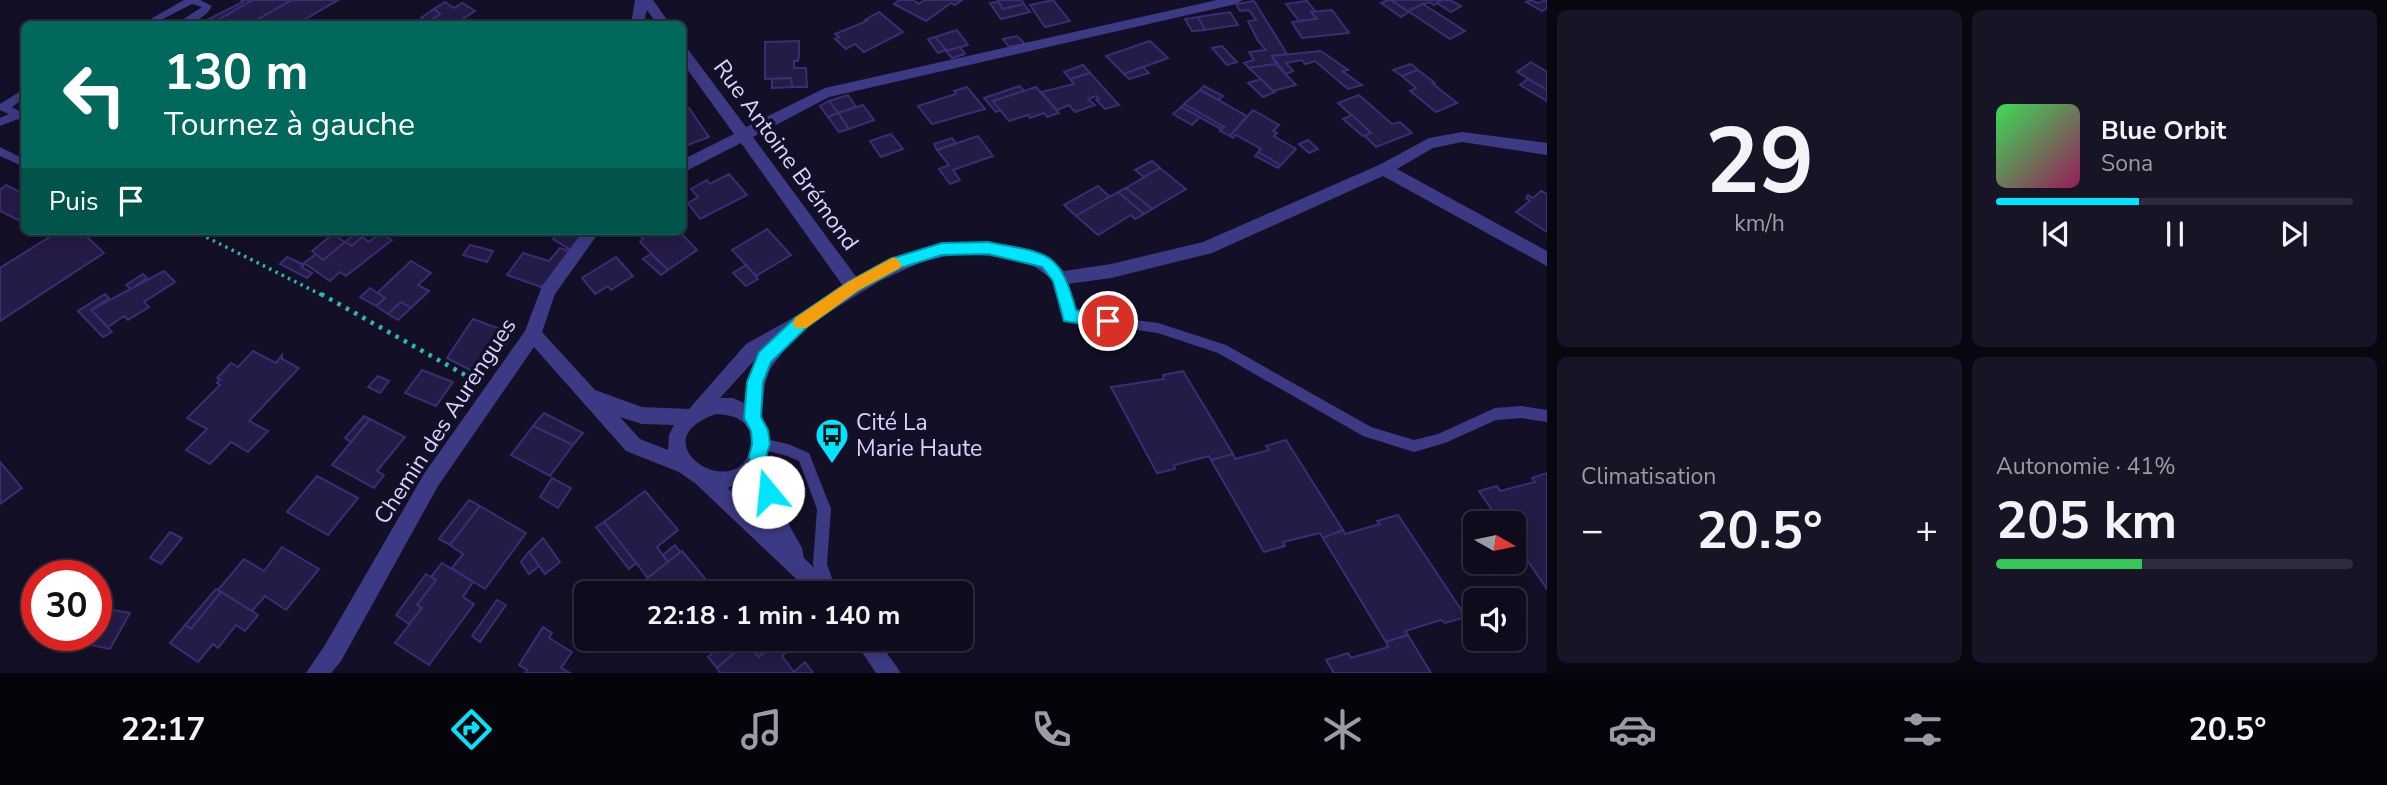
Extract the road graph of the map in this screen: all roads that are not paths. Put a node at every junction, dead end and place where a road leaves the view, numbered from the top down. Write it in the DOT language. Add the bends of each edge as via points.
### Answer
graph roads {
  1 [pos="644,0"];
  2 [pos="1236,0"];
  3 [pos="152,21"];
  4 [pos="187,21"];
  5 [pos="638,21"];
  6 [pos="662,21"];
  7 [pos="686,57"];
  8 [pos="21,95"];
  9 [pos="21,114"];
  10 [pos="21,116"];
  11 [pos="0,122"];
  12 [pos="743,136"];
  13 [pos="1547,149"];
  14 [pos="0,151"];
  15 [pos="21,162"];
  16 [pos="686,164"];
  17 [pos="1384,169"];
  18 [pos="589,235"];
  19 [pos="1547,259"];
  20 [pos="1060,278"];
  21 [pos="853,286"];
  22 [pos="801,322"];
  23 [pos="533,334"];
  24 [pos="586,390"];
  25 [pos="694,414"];
  26 [pos="1547,416"];
  27 [pos="752,418"];
  28 [pos="759,450"];
  29 [pos="686,467"];
  30 [pos="703,478"];
  31 [pos="804,570"];
  32 [pos="815,581"];
  33 [pos="825,581"];
  34 [pos="873,651"];
  35 [pos="317,673"];
  36 [pos="890,673"];
  1 -- 5 [label="street"];
  1 -- 6 [label="street"];
  2 -- 12 [label="street" via="825,93"];
  3 -- 4 [label="lane" via="191,0 207,6"];
  7 -- 12 [label="street, Rue Antoine Brémond"];
  8 -- 9 [label="lane" via="4,107"];
  10 -- 11 [label="lane"];
  12 -- 16 [label="street"];
  12 -- 21 [label="street, Rue Antoine Brémond"];
  13 -- 17 [label="street" via="1462,137 1429,143"];
  14 -- 15 [label="lane"];
  17 -- 19 [label="street"];
  17 -- 20 [label="street" via="1206,248"];
  18 -- 23 [label="street, Chemin des Aurengues" via="548,291"];
  20 -- 21 [label="street" via="1047,262 1025,255 988,248 942,249 895,263"];
  20 -- 26 [label="lane" via="1070,316 1158,328 1222,349 1368,432 1414,446 1495,414"];
  21 -- 22 [label="street"];
  22 -- 25 [label="street" via="752,349"];
  22 -- 27 [label="street" via="765,357 755,382"];
  23 -- 24 [label="street"];
  23 -- 35 [label="street, Chemin des Aurengues" via="431,480 333,653"];
  24 -- 25 [label="street" via="623,412 647,417"];
  24 -- 29 [label="street" via="633,445"];
  25 -- 27 [label="street" via="718,405 737,407"];
  25 -- 29 [label="street" via="681,428 678,441"];
  27 -- 28 [label="street" via="760,430"];
  28 -- 30 [label="street" via="744,472 724,480"];
  28 -- 31 [label="street" via="780,529"];
  28 -- 33 [label="lane" via="788,450 804,457 824,509 820,564"];
  29 -- 30 [label="street"];
  30 -- 31 [label="street"];
  31 -- 32 [label="street"];
  34 -- 36 [label="street"];
}
